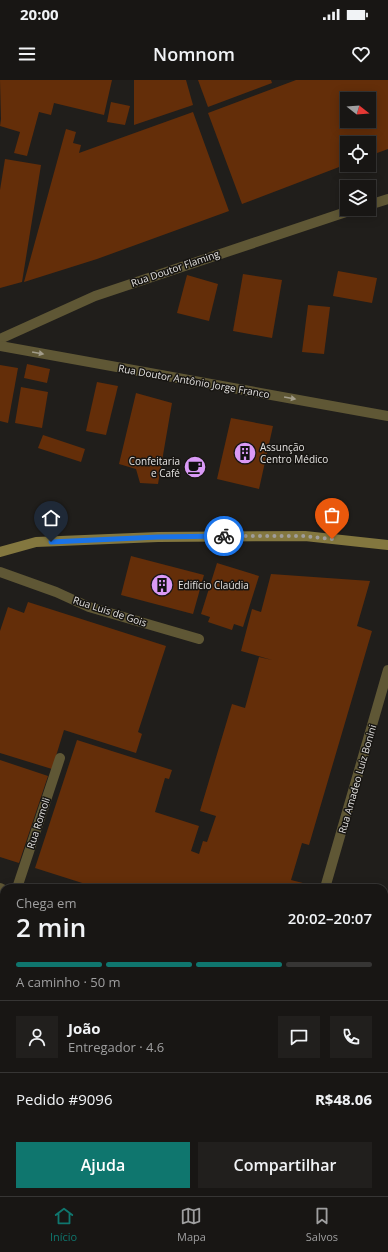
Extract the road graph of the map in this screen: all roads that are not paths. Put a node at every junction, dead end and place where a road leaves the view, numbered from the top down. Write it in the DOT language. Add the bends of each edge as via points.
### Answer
graph roads {
  1 [pos="388,199"];
  2 [pos="376,203"];
  3 [pos="340,214"];
  4 [pos="0,339"];
  5 [pos="0,346"];
  6 [pos="388,416"];
  7 [pos="388,545"];
  8 [pos="0,552"];
  9 [pos="0,572"];
  10 [pos="200,639"];
  11 [pos="388,670"];
  12 [pos="60,758"];
  13 [pos="18,884"];
  14 [pos="326,884"];
  1 -- 2 [label="street"];
  3 -- 4 [label="street, Rua Doutor Flaming" via="95,296"];
  5 -- 6 [label="street, Rua Doutor Antônio Jorge Franco, one-way"];
  7 -- 8 [label="street" via="304,536 158,537 36,542"];
  9 -- 10 [label="street, Rua Luis de Gois" via="89,607"];
  11 -- 14 [label="street, Rua Amadeo Luiz Bonini"];
  12 -- 13 [label="street, Rua Romoli"];
}
